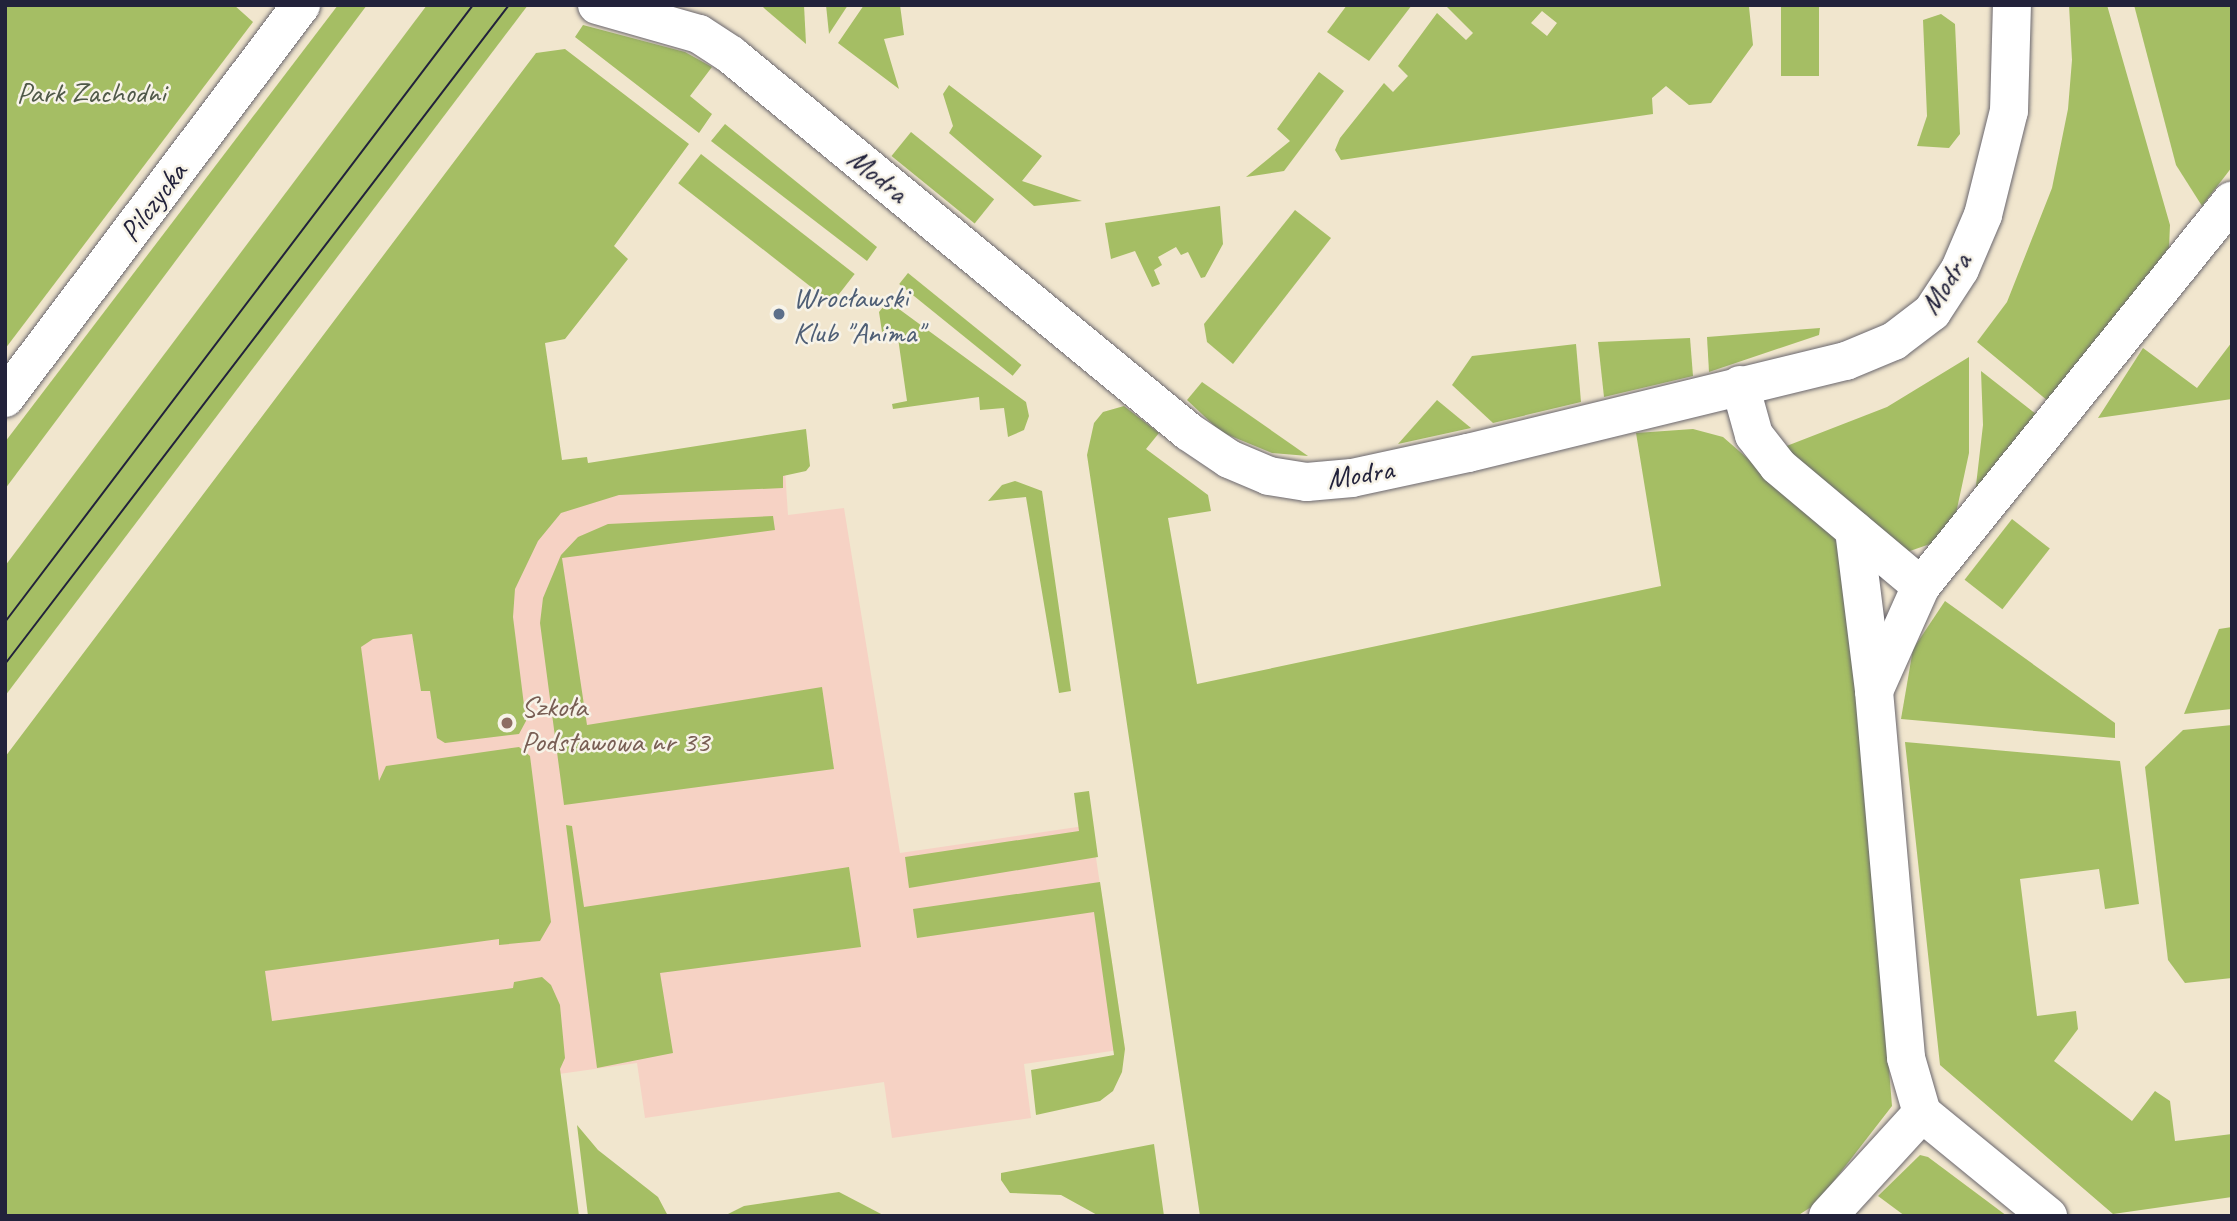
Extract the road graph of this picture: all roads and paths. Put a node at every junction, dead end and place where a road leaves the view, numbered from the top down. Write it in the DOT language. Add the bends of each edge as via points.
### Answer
graph roads {
  1 [pos="301,5"];
  2 [pos="597,5"];
  3 [pos="2012,5"];
  4 [pos="2232,201"];
  5 [pos="1740,385"];
  6 [pos="5,398"];
  7 [pos="1854,530"];
  8 [pos="1921,586"];
  9 [pos="1874,691"];
  10 [pos="1922,1112"];
  11 [pos="1828,1216"];
  12 [pos="2048,1216"];
  1 -- 6 [label="street, Pilczycka"];
  2 -- 5 [label="street, Modra" via="680,27 731,55 1189,432 1229,460 1269,476 1307,482 1352,478"];
  3 -- 5 [label="street, Modra" via="2009,111 1983,215 1960,269 1932,312 1894,341 1846,361"];
  4 -- 8 [label="street"];
  5 -- 7 [label="street" via="1754,435 1778,466"];
  7 -- 8 [label="street"];
  7 -- 9 [label="street"];
  8 -- 9 [label="street"];
  9 -- 10 [label="street" via="1906,1059"];
  10 -- 11 [label="street"];
  10 -- 12 [label="street"];
}
